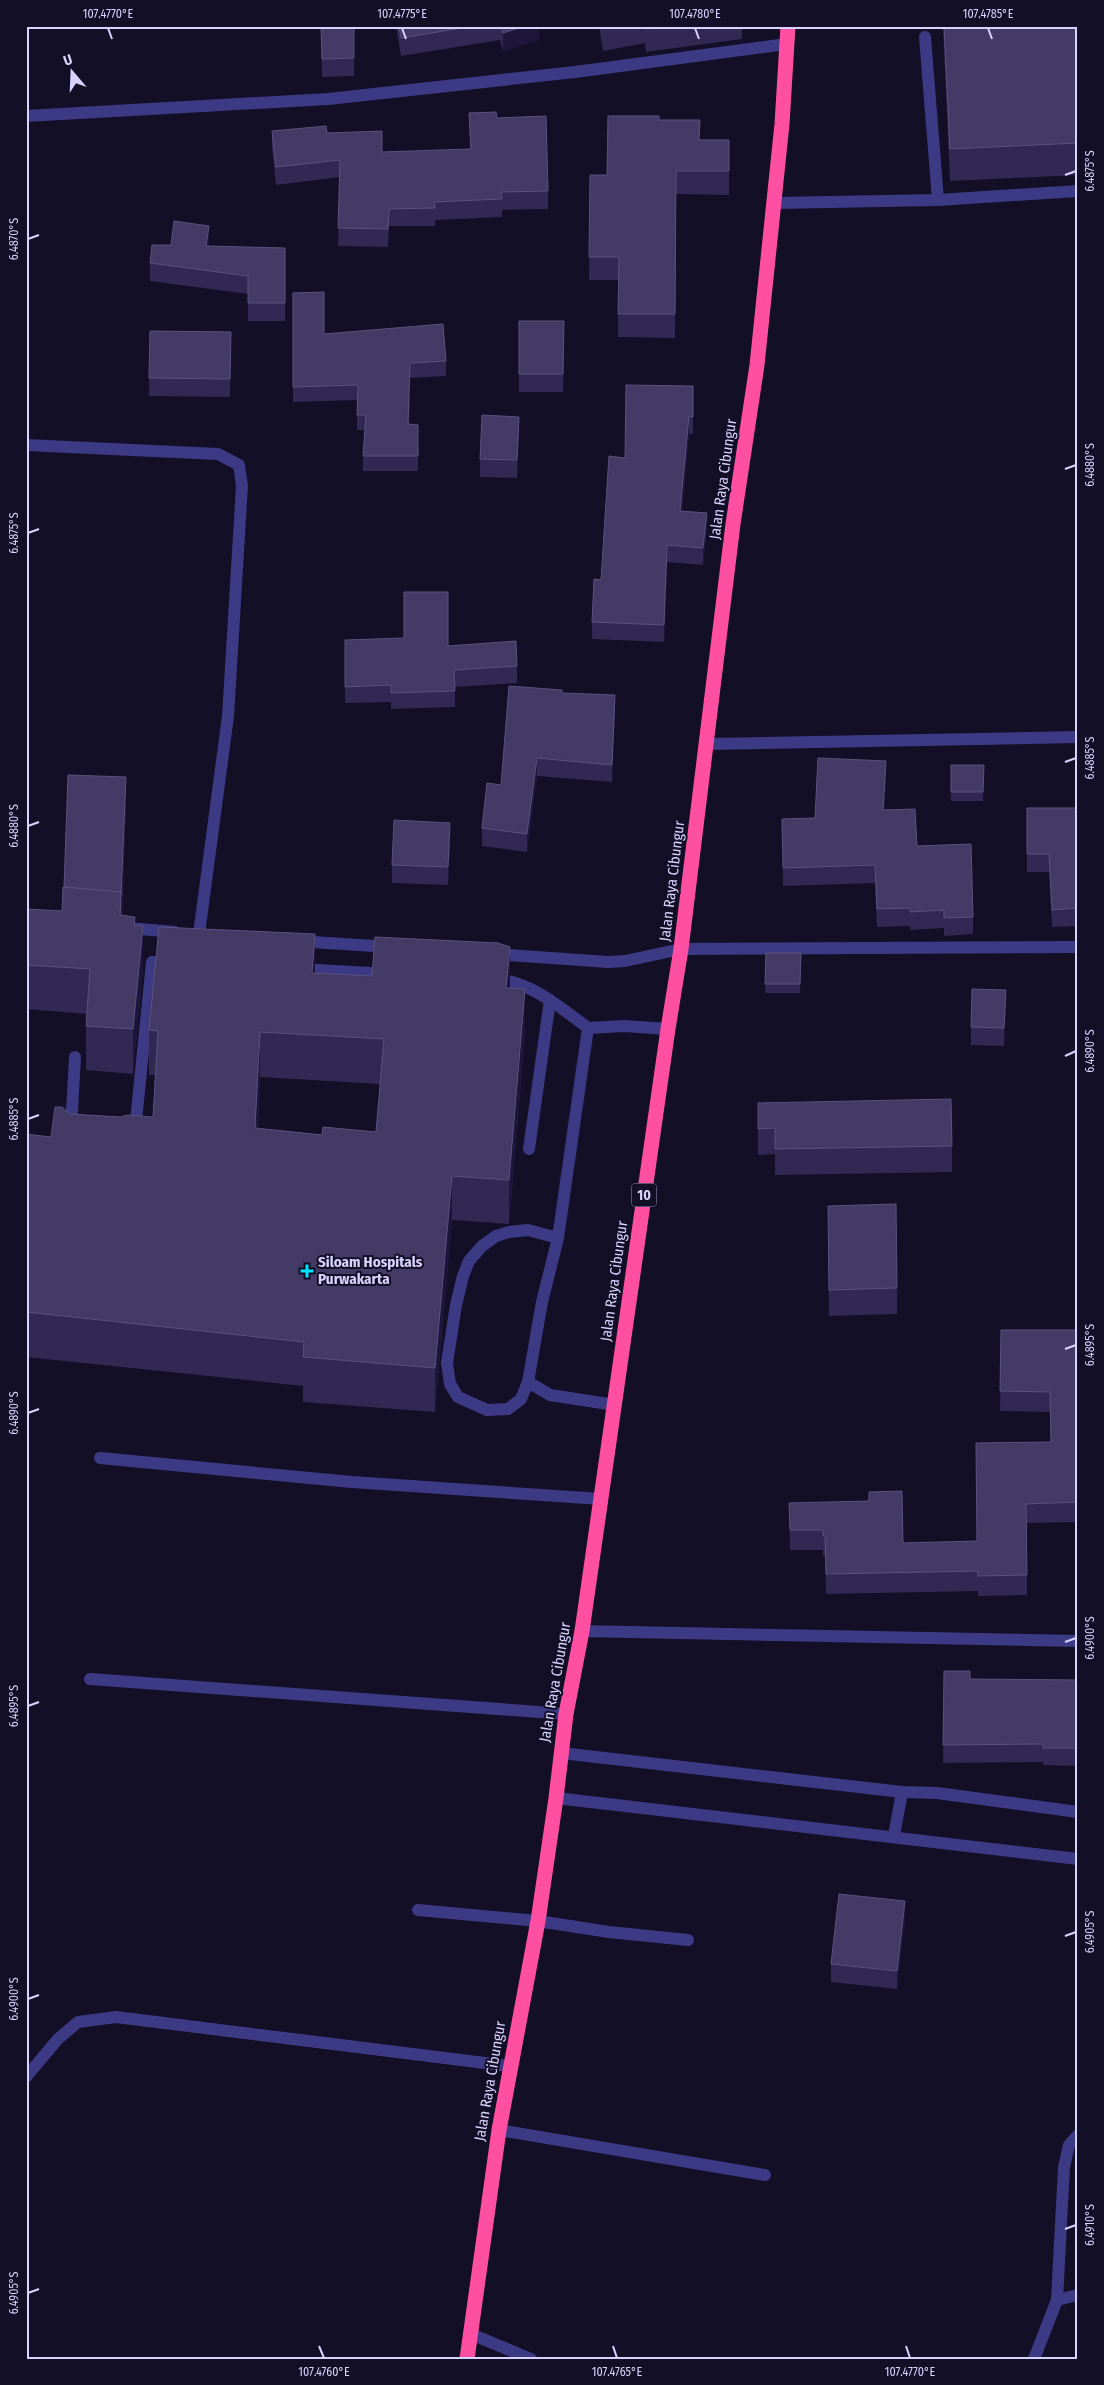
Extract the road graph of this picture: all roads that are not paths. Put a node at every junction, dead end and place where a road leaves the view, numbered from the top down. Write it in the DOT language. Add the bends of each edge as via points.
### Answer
graph roads {
  1 [pos="788,26"];
  2 [pos="925,37"];
  3 [pos="787,44"];
  4 [pos="26,116"];
  5 [pos="1078,191"];
  6 [pos="938,200"];
  7 [pos="774,203"];
  8 [pos="26,445"];
  9 [pos="1078,737"];
  10 [pos="708,744"];
  11 [pos="117,927"];
  12 [pos="287,940"];
  13 [pos="1078,947"];
  14 [pos="404,948"];
  15 [pos="681,949"];
  16 [pos="482,953"];
  17 [pos="181,963"];
  18 [pos="290,969"];
  19 [pos="400,974"];
  20 [pos="479,978"];
  21 [pos="550,1000"];
  22 [pos="588,1028"];
  23 [pos="668,1029"];
  24 [pos="75,1057"];
  25 [pos="70,1141"];
  26 [pos="131,1145"];
  27 [pos="529,1149"];
  28 [pos="558,1238"];
  29 [pos="528,1382"];
  30 [pos="615,1405"];
  31 [pos="100,1458"];
  32 [pos="601,1499"];
  33 [pos="582,1631"];
  34 [pos="1078,1641"];
  35 [pos="90,1679"];
  36 [pos="566,1714"];
  37 [pos="561,1753"];
  38 [pos="902,1792"];
  39 [pos="556,1798"];
  40 [pos="1078,1812"];
  41 [pos="894,1836"];
  42 [pos="1078,1858"];
  43 [pos="418,1910"];
  44 [pos="538,1921"];
  45 [pos="688,1940"];
  46 [pos="510,2066"];
  47 [pos="26,2077"];
  48 [pos="499,2130"];
  49 [pos="1078,2135"];
  50 [pos="765,2175"];
  51 [pos="1078,2295"];
  52 [pos="1057,2300"];
  53 [pos="471,2334"];
  54 [pos="467,2359"];
  55 [pos="530,2359"];
  56 [pos="1034,2359"];
  1 -- 3 [label="highway, Jalan Raya Cibungur / 10"];
  2 -- 6 [label="street"];
  3 -- 4 [label="street" via="575,72 328,99"];
  3 -- 7 [label="highway, Jalan Raya Cibungur / 10"];
  5 -- 6 [label="street"];
  6 -- 7 [label="street"];
  7 -- 10 [label="highway, Jalan Raya Cibungur / 10" via="757,365 733,524"];
  8 -- 11 [label="street" via="218,454 239,465 242,486 228,716 204,934"];
  9 -- 10 [label="street"];
  10 -- 15 [label="highway, Jalan Raya Cibungur / 10"];
  12 -- 14 [label="street"];
  13 -- 15 [label="street"];
  15 -- 16 [label="street" via="608,962"];
  15 -- 23 [label="highway, Jalan Raya Cibungur / 10"];
  17 -- 26 [label="street" via="152,962"];
  18 -- 19 [label="street"];
  20 -- 21 [label="street" via="499,979 524,986"];
  21 -- 22 [label="street"];
  21 -- 27 [label="street"];
  22 -- 23 [label="street"];
  22 -- 28 [label="street"];
  23 -- 30 [label="highway, Jalan Raya Cibungur / 10"];
  24 -- 25 [label="street"];
  28 -- 29 [label="street" via="542,1302"];
  28 -- 29 [label="street" via="528,1230 496,1236 469,1260 456,1305 447,1363 450,1384 458,1397 487,1410 508,1409 521,1399"];
  29 -- 30 [label="street" via="550,1395"];
  30 -- 32 [label="highway, Jalan Raya Cibungur / 10"];
  31 -- 32 [label="street" via="352,1482"];
  32 -- 33 [label="highway, Jalan Raya Cibungur / 10"];
  33 -- 34 [label="street"];
  33 -- 36 [label="highway, Jalan Raya Cibungur / 10"];
  35 -- 36 [label="street"];
  36 -- 37 [label="highway, Jalan Raya Cibungur / 10"];
  37 -- 38 [label="street"];
  37 -- 39 [label="highway, Jalan Raya Cibungur / 10"];
  38 -- 40 [label="street"];
  38 -- 41 [label="street"];
  39 -- 41 [label="street"];
  39 -- 44 [label="highway, Jalan Raya Cibungur / 10"];
  41 -- 42 [label="street"];
  43 -- 44 [label="street"];
  44 -- 45 [label="street"];
  44 -- 46 [label="highway, Jalan Raya Cibungur / 10"];
  46 -- 47 [label="street" via="116,2017 78,2022 58,2039"];
  46 -- 48 [label="highway, Jalan Raya Cibungur / 10"];
  48 -- 50 [label="street"];
  48 -- 53 [label="highway, Jalan Raya Cibungur / 10"];
  49 -- 52 [label="street" via="1069,2145 1064,2167"];
  51 -- 52 [label="street"];
  52 -- 56 [label="street"];
  53 -- 54 [label="highway, Jalan Raya Cibungur / 10"];
  53 -- 55 [label="street"];
}
